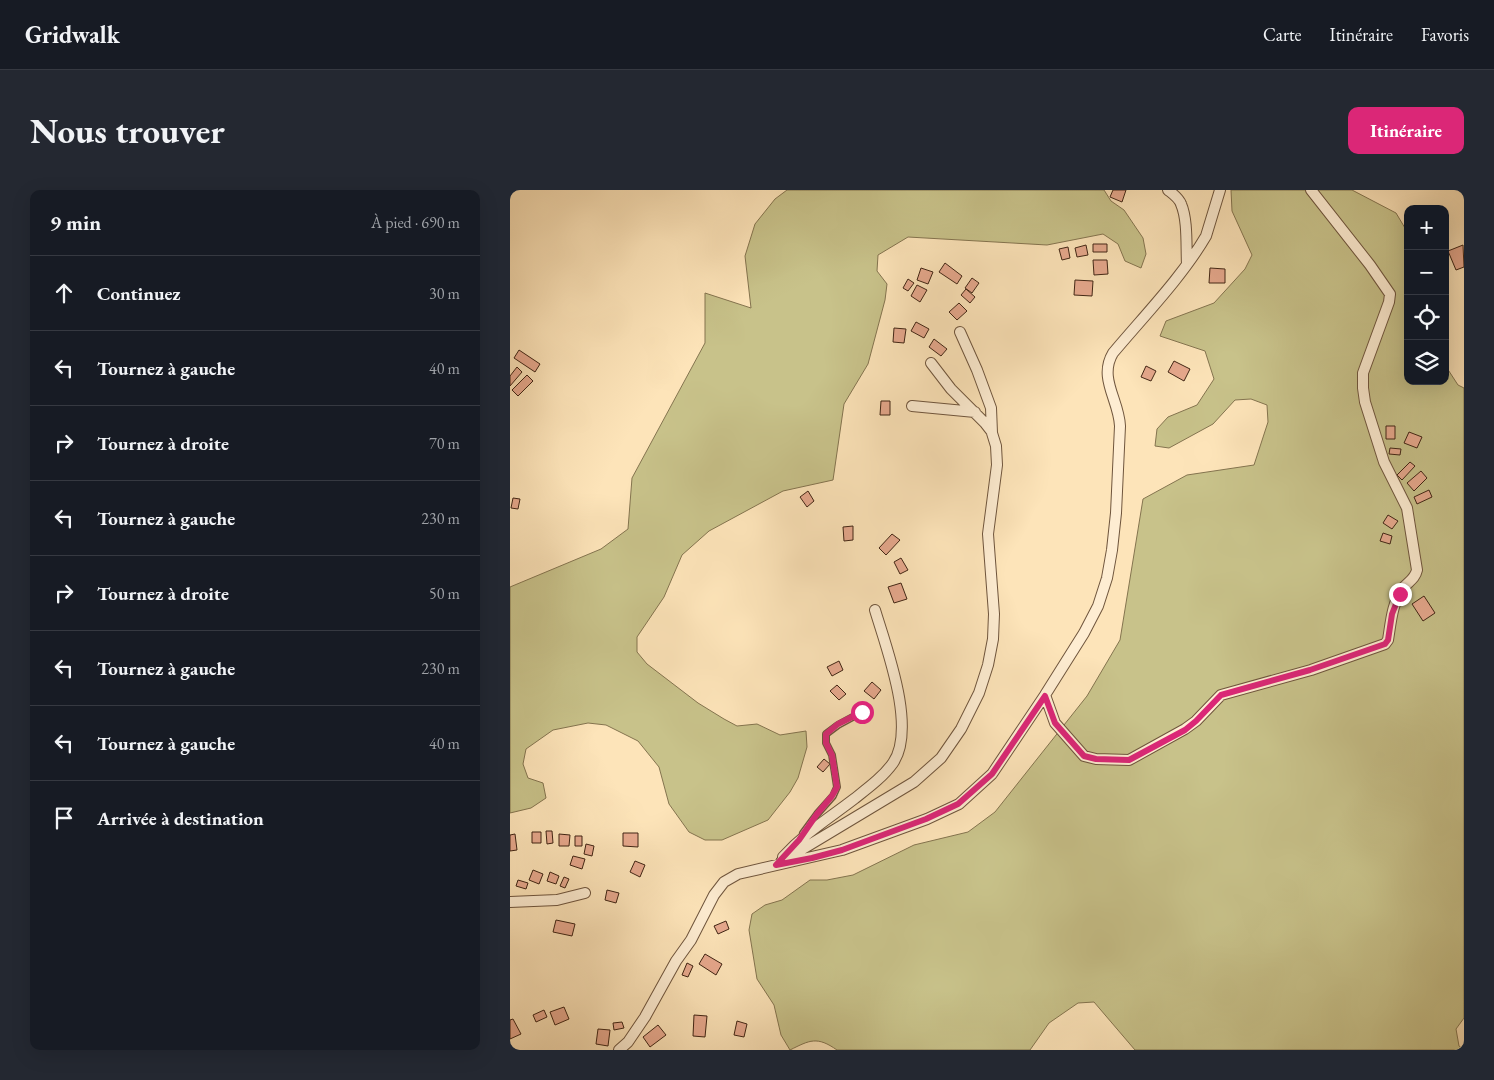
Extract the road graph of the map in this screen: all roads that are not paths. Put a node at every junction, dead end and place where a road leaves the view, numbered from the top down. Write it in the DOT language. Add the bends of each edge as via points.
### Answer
graph roads {
  1 [pos="1168,190"];
  2 [pos="1220,190"];
  3 [pos="1311,190"];
  4 [pos="1187,264"];
  5 [pos="960,332"];
  6 [pos="931,363"];
  7 [pos="912,406"];
  8 [pos="975,412"];
  9 [pos="992,433"];
  10 [pos="876,610"];
  11 [pos="1045,696"];
  12 [pos="862,712"];
  13 [pos="799,840"];
  14 [pos="776,865"];
  15 [pos="585,893"];
  16 [pos="510,902"];
  17 [pos="619,1050"];
  1 -- 4 [label="street" via="1182,205"];
  2 -- 4 [label="street" via="1206,236"];
  3 -- 11 [label="street" via="1390,294 1363,372 1364,402 1385,466 1407,508 1418,570 1394,607 1388,640 1385,644 1310,670 1221,695 1185,730 1129,760 1084,756 1055,723"];
  4 -- 11 [label="street" via="1109,360 1109,387 1119,413 1120,426 1112,550 1093,616"];
  5 -- 9 [label="street" via="991,408"];
  6 -- 8 [label="street"];
  7 -- 8 [label="street"];
  8 -- 9 [label="street"];
  9 -- 14 [label="street" via="997,465 988,534 993,640 979,693 961,729 941,758 914,782"];
  10 -- 13 [label="street" via="902,705 899,748 894,762 879,779"];
  11 -- 14 [label="street" via="992,774 958,804 842,850"];
  12 -- 13 [label="lane" via="826,734 837,787"];
  13 -- 14 [label="street"];
  14 -- 17 [label="street" via="738,874 724,882 714,894 645,1017"];
  15 -- 16 [label="street" via="557,900"];
}
